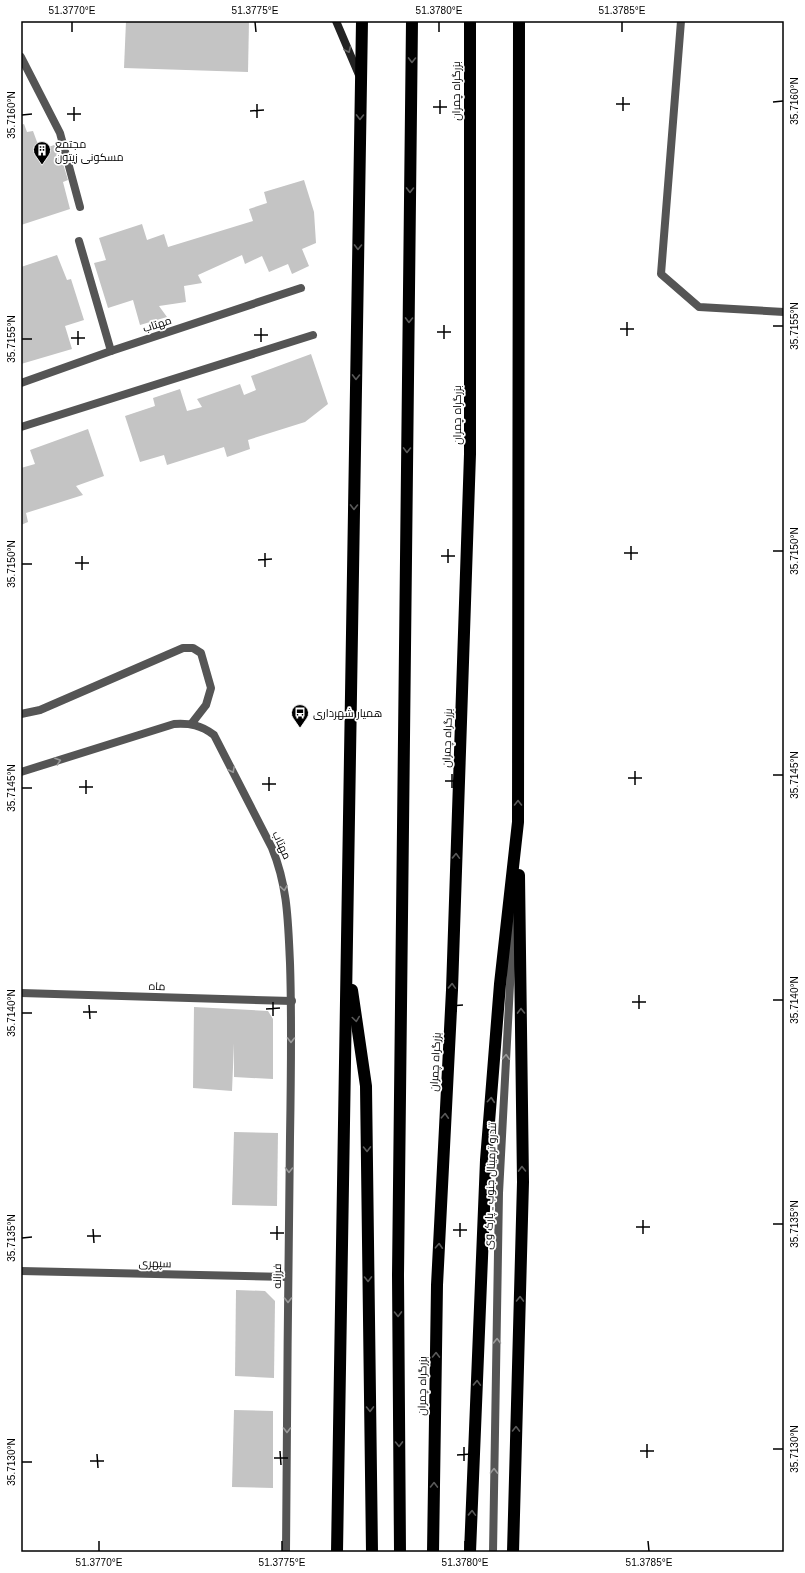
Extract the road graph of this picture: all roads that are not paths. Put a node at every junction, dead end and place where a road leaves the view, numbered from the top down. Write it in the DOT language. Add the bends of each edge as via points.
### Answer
graph roads {
  1 [pos="336,21"];
  2 [pos="362,21"];
  3 [pos="412,21"];
  4 [pos="470,21"];
  5 [pos="519,21"];
  6 [pos="681,21"];
  7 [pos="21,57"];
  8 [pos="360,78"];
  9 [pos="80,208"];
  10 [pos="79,241"];
  11 [pos="301,288"];
  12 [pos="784,312"];
  13 [pos="313,335"];
  14 [pos="111,351"];
  15 [pos="21,383"];
  16 [pos="21,427"];
  17 [pos="21,714"];
  18 [pos="192,723"];
  19 [pos="21,772"];
  20 [pos="518,822"];
  21 [pos="346,953"];
  22 [pos="21,993"];
  23 [pos="292,1001"];
  24 [pos="21,1271"];
  25 [pos="288,1277"];
  26 [pos="286,1552"];
  27 [pos="337,1552"];
  28 [pos="372,1552"];
  29 [pos="400,1552"];
  30 [pos="433,1552"];
  31 [pos="470,1552"];
  32 [pos="493,1552"];
  33 [pos="513,1552"];
  1 -- 8 [label="street, one-way"];
  2 -- 8 [label="highway"];
  3 -- 29 [label="highway, بزرگراه چمران, one-way" via="398,1275"];
  30 -- 4 [label="highway, بزرگراه چمران, one-way" via="436,1285 452,990 470,454"];
  20 -- 5 [label="highway, one-way"];
  6 -- 12 [label="street" via="661,274 699,307"];
  7 -- 9 [label="street" via="60,133"];
  8 -- 21 [label="highway, one-way"];
  10 -- 14 [label="street"];
  11 -- 14 [label="street, مهتاب"];
  13 -- 16 [label="street"];
  14 -- 15 [label="street, مهتاب"];
  17 -- 18 [label="street" via="40,710 183,648 193,648 201,653 211,688 206,705"];
  19 -- 18 [label="street, one-way" via="174,724"];
  18 -- 23 [label="street, مهتاب, one-way" via="214,735 280,867 288,921"];
  31 -- 20 [label="highway, one-way" via="486,1160 500,984"];
  32 -- 20 [label="street, تندرو ترمینال جنوب ـ پارک وی, one-way" via="499,1193"];
  33 -- 20 [label="highway, one-way" via="523,1182"];
  21 -- 27 [label="highway"];
  21 -- 28 [label="highway, one-way" via="366,1086"];
  22 -- 23 [label="street, ماه"];
  23 -- 25 [label="street, فرزانه, one-way"];
  24 -- 25 [label="street, سپهری"];
  25 -- 26 [label="street, فرزانه, one-way"];
}
